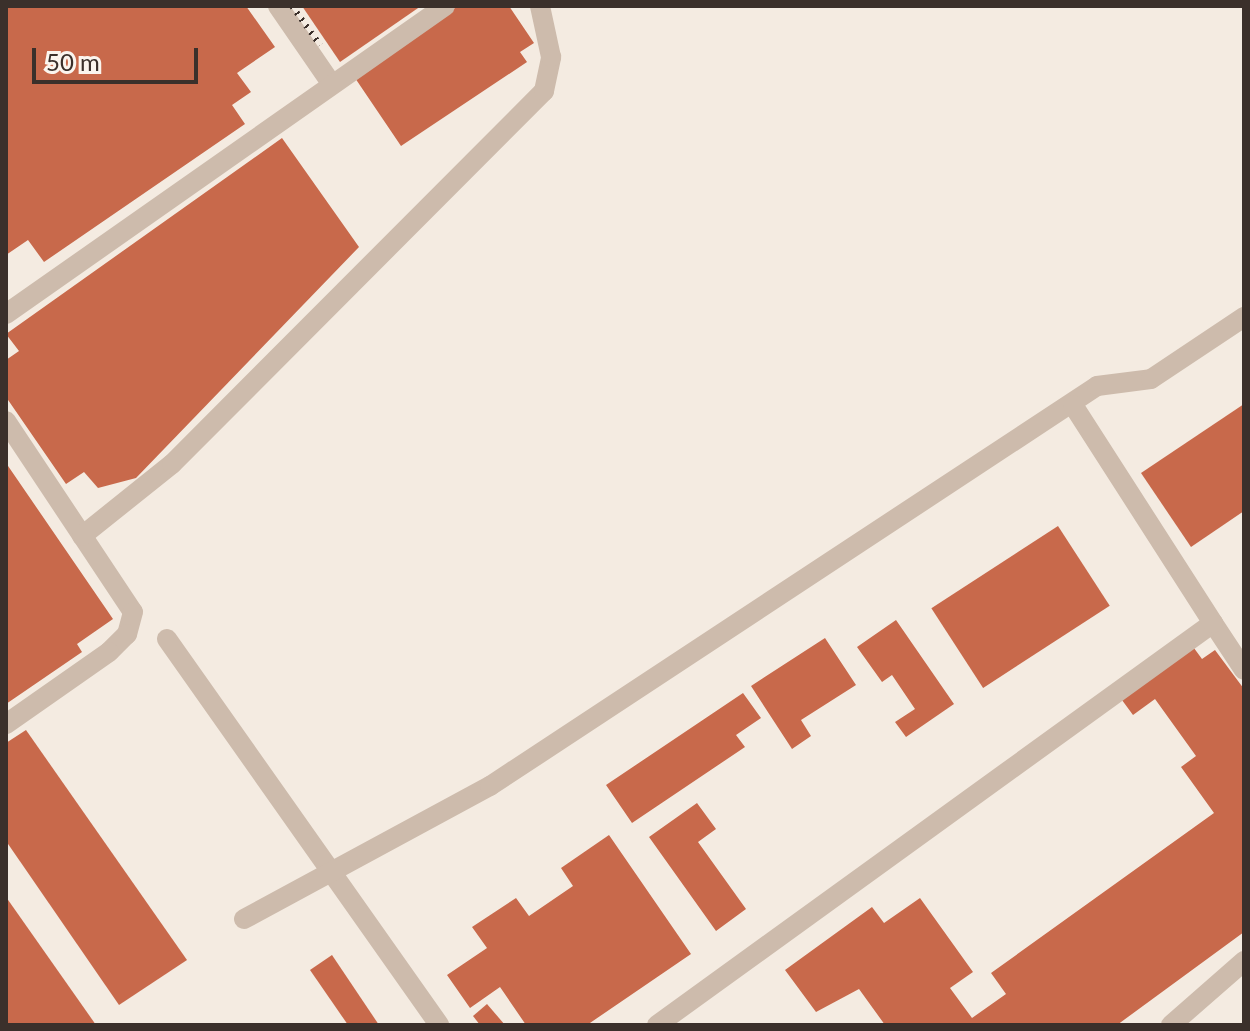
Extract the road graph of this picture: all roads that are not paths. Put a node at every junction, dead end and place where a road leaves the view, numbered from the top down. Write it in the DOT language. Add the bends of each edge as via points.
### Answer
graph roads {
  1 [pos="278,6"];
  2 [pos="445,6"];
  3 [pos="540,6"];
  4 [pos="331,83"];
  5 [pos="6,314"];
  6 [pos="1244,317"];
  7 [pos="1073,405"];
  8 [pos="6,421"];
  9 [pos="82,536"];
  10 [pos="1213,623"];
  11 [pos="167,639"];
  12 [pos="1244,670"];
  13 [pos="6,724"];
  14 [pos="333,866"];
  15 [pos="244,919"];
  16 [pos="1244,961"];
  17 [pos="439,1025"];
  18 [pos="657,1025"];
  19 [pos="1171,1025"];
  1 -- 4 [label="lane"];
  2 -- 4 [label="lane"];
  3 -- 9 [label="lane" via="551,57 544,91 172,464"];
  4 -- 5 [label="lane"];
  6 -- 7 [label="lane" via="1151,379 1097,386"];
  7 -- 10 [label="lane"];
  7 -- 14 [label="lane" via="490,786 394,842"];
  8 -- 9 [label="lane"];
  9 -- 13 [label="lane" via="133,612 133,623 109,652"];
  10 -- 12 [label="lane"];
  10 -- 18 [label="lane"];
  11 -- 14 [label="lane" via="291,823"];
  14 -- 15 [label="lane"];
  14 -- 17 [label="lane"];
  16 -- 19 [label="lane"];
}
